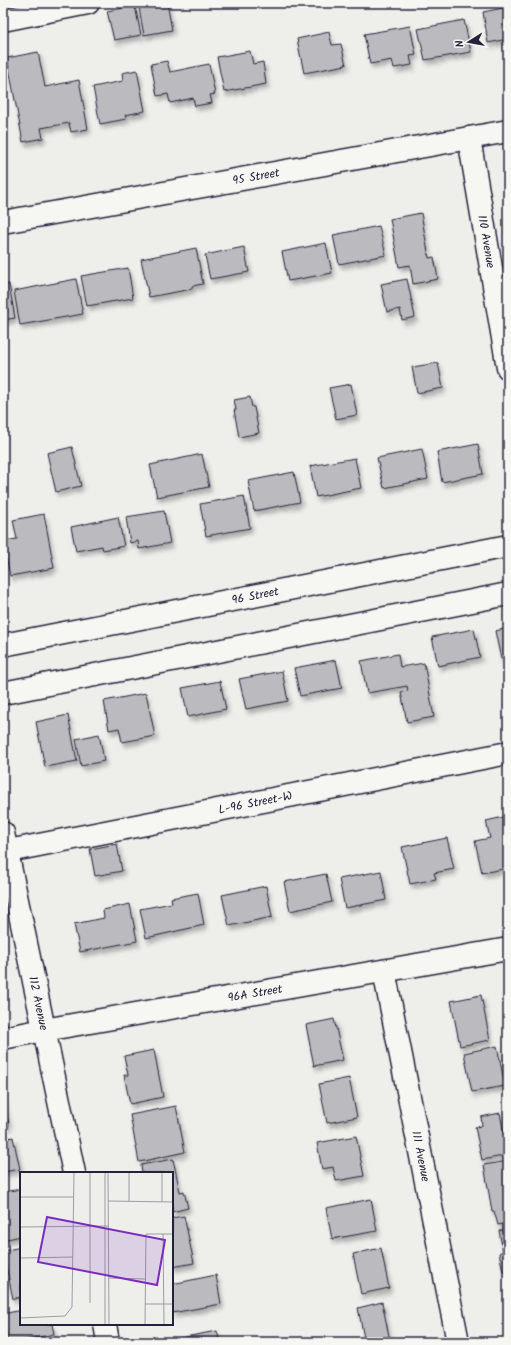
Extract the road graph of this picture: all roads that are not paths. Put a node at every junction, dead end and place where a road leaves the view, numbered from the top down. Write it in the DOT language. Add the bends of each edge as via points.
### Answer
graph roads {
  1 [pos="88,3"];
  2 [pos="3,20"];
  3 [pos="508,131"];
  4 [pos="469,138"];
  5 [pos="3,222"];
  6 [pos="508,368"];
  7 [pos="508,546"];
  8 [pos="508,594"];
  9 [pos="3,645"];
  10 [pos="3,693"];
  11 [pos="508,753"];
  12 [pos="4,846"];
  13 [pos="508,949"];
  14 [pos="384,971"];
  15 [pos="44,1030"];
  16 [pos="3,1038"];
  17 [pos="74,1172"];
  18 [pos="105,1325"];
  19 [pos="108,1342"];
  20 [pos="458,1342"];
  1 -- 2 [label="street"];
  3 -- 4 [label="street, 95 Street"];
  4 -- 5 [label="street, 95 Street"];
  4 -- 6 [label="street, 110 Avenue"];
  7 -- 9 [label="street, 96 Street"];
  8 -- 10 [label="street"];
  11 -- 12 [label="street, L-96 Street-W"];
  12 -- 15 [label="street, 112 Avenue"];
  13 -- 14 [label="street, 96A Street"];
  14 -- 15 [label="street, 96A Street"];
  14 -- 20 [label="street, 111 Avenue"];
  15 -- 16 [label="street, 96A Street"];
  15 -- 17 [label="street, 112 Avenue"];
  18 -- 19 [label="street"];
}
